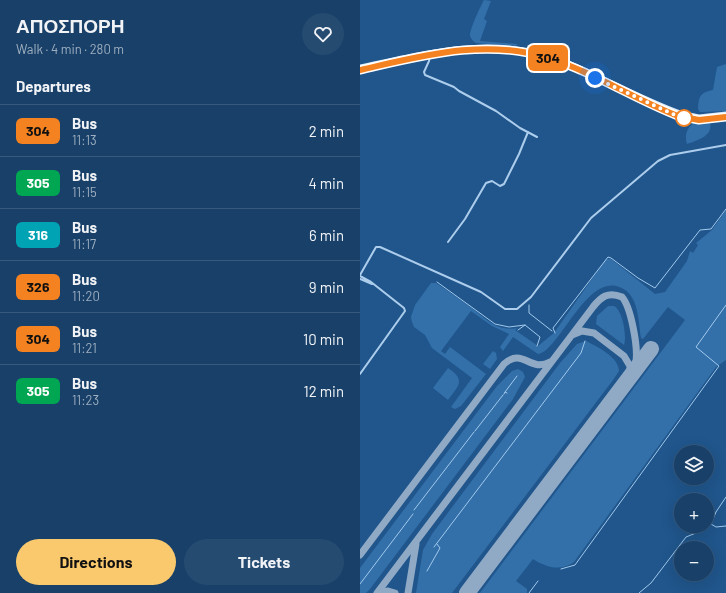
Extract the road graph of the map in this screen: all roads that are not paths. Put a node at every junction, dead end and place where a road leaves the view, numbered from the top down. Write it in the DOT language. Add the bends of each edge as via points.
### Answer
graph roads {
  1 [pos="430,54"];
  2 [pos="360,66"];
  3 [pos="360,70"];
  4 [pos="726,114"];
  5 [pos="726,117"];
  6 [pos="528,132"];
  7 [pos="537,137"];
  8 [pos="726,145"];
  9 [pos="448,242"];
  10 [pos="360,276"];
  11 [pos="360,279"];
  12 [pos="373,284"];
  13 [pos="360,374"];
  1 -- 3 [label="main road"];
  1 -- 5 [label="main road" via="459,49 489,48 532,54 559,62 678,116 699,120"];
  1 -- 6 [label="street" via="425,75 454,87"];
  2 -- 4 [label="main road" via="458,46 516,47 560,59 680,112 707,116"];
  6 -- 7 [label="street"];
  6 -- 9 [label="street" via="504,184 500,186 492,181 486,183"];
  8 -- 10 [label="street" via="670,155 658,160 591,218 531,297 517,309 505,309 481,292 380,247 376,247"];
  10 -- 12 [label="street"];
  11 -- 12 [label="street"];
  12 -- 13 [label="street" via="404,308 405,312"];
}
